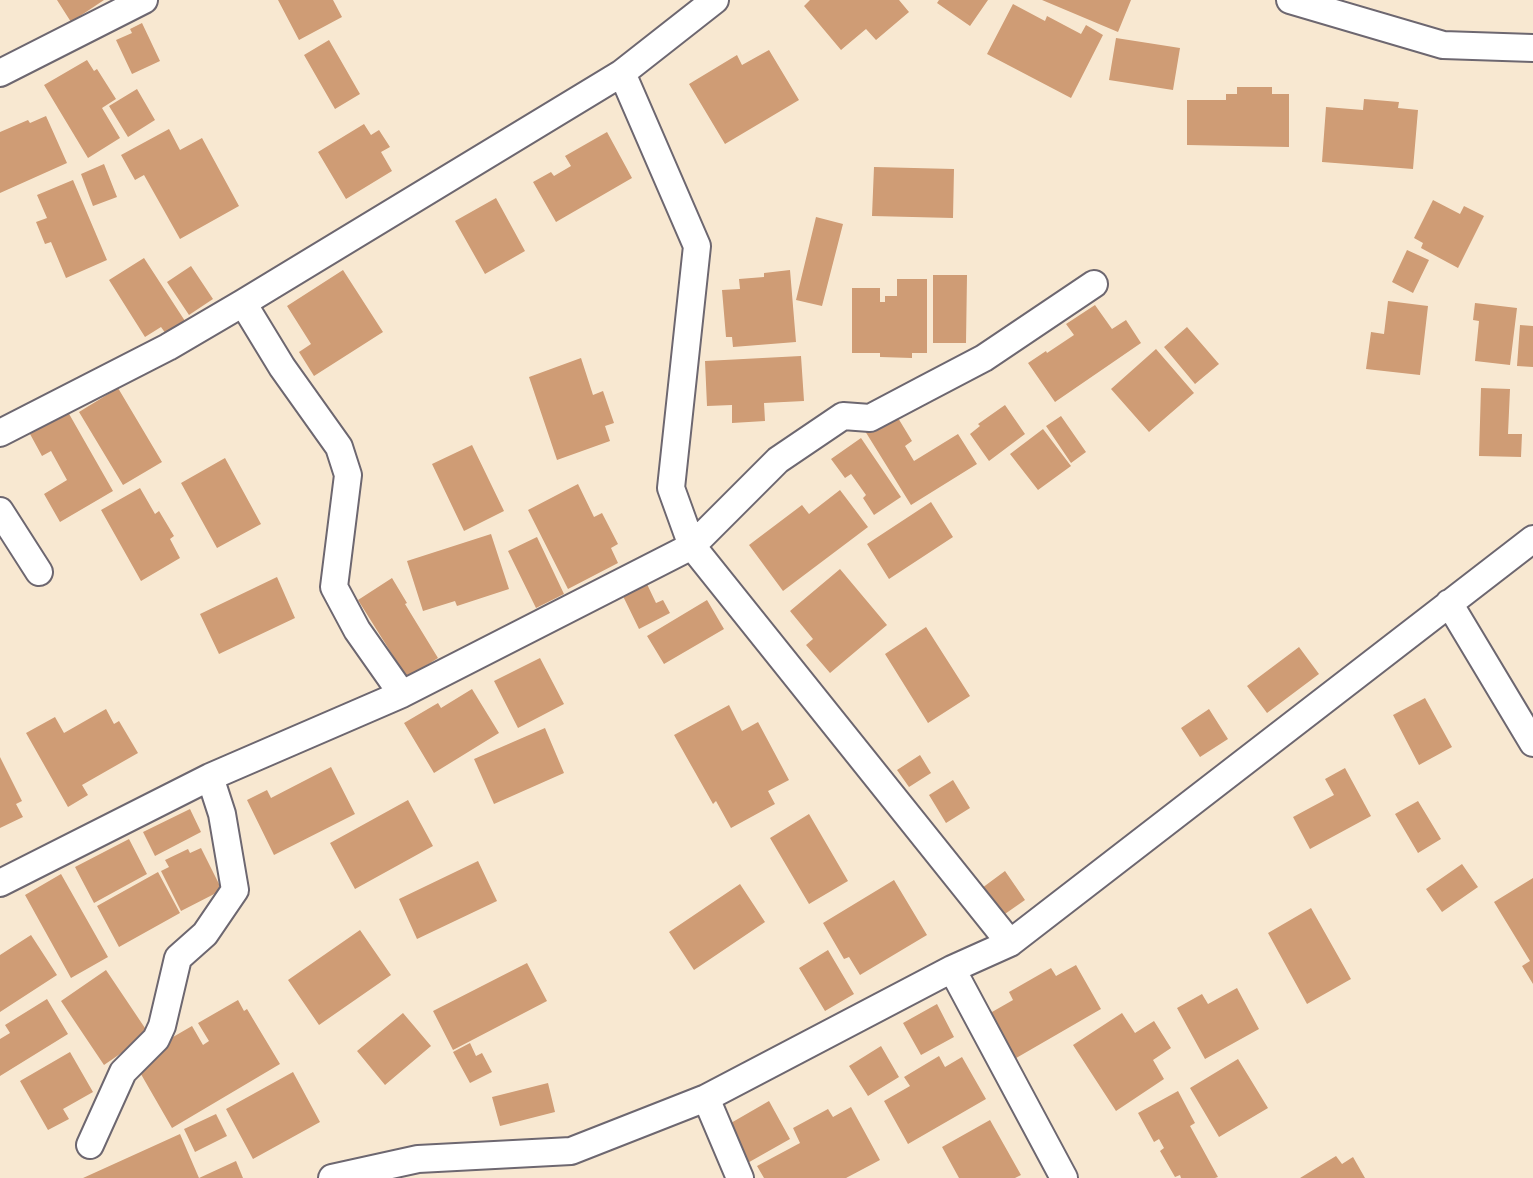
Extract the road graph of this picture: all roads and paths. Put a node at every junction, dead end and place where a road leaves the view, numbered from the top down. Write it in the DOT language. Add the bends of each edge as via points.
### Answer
graph roads {
  1 [pos="144,0"];
  2 [pos="715,0"];
  3 [pos="1290,0"];
  4 [pos="1533,48"];
  5 [pos="0,73"];
  6 [pos="622,73"];
  7 [pos="1094,284"];
  8 [pos="243,303"];
  9 [pos="0,433"];
  10 [pos="0,511"];
  11 [pos="1533,539"];
  12 [pos="692,546"];
  13 [pos="39,572"];
  14 [pos="1449,603"];
  15 [pos="402,694"];
  16 [pos="1533,743"];
  17 [pos="210,777"];
  18 [pos="0,883"];
  19 [pos="1010,943"];
  20 [pos="952,969"];
  21 [pos="706,1098"];
  22 [pos="90,1145"];
  23 [pos="332,1178"];
  24 [pos="740,1178"];
  25 [pos="1064,1178"];
  1 -- 5 [label="street"];
  2 -- 6 [label="street"];
  3 -- 4 [label="street" via="1443,45"];
  6 -- 8 [label="street"];
  6 -- 12 [label="street" via="697,246 671,488"];
  7 -- 12 [label="street" via="984,358 870,418 843,416 778,460"];
  8 -- 9 [label="street"];
  8 -- 15 [label="street" via="339,447 348,475 334,587"];
  10 -- 13 [label="street"];
  11 -- 14 [label="street"];
  12 -- 15 [label="street"];
  12 -- 19 [label="street"];
  14 -- 16 [label="street"];
  14 -- 19 [label="street"];
  15 -- 17 [label="street"];
  17 -- 18 [label="street"];
  17 -- 22 [label="street" via="235,890 205,934 178,958 156,1039 123,1072"];
  19 -- 20 [label="street"];
  20 -- 21 [label="street"];
  20 -- 25 [label="street"];
  21 -- 23 [label="street" via="571,1151 418,1159"];
  21 -- 24 [label="street"];
}
